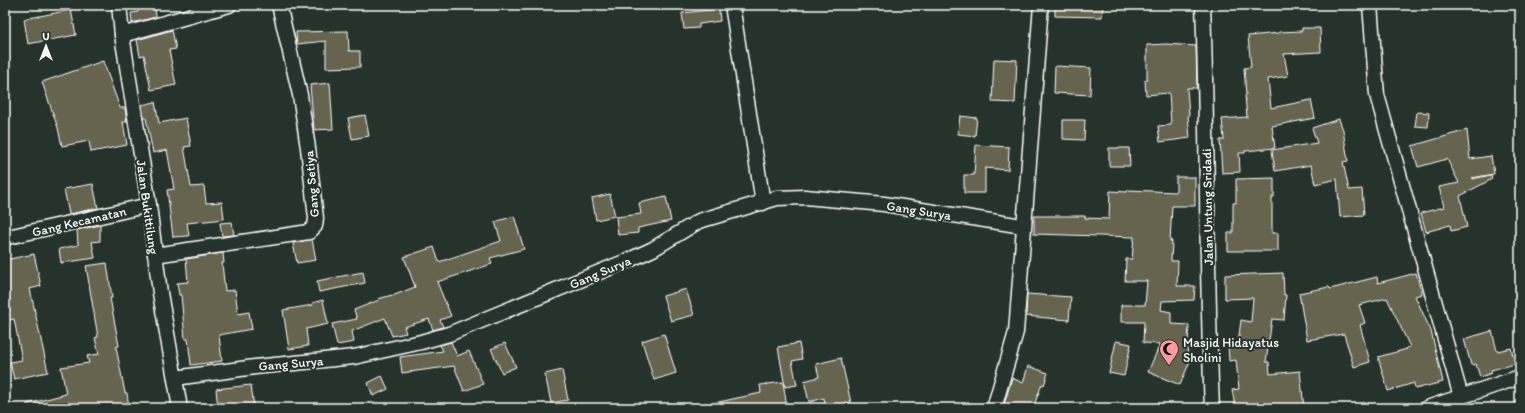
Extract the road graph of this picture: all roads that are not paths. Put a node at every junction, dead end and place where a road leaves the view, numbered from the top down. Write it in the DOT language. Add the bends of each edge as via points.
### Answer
graph roads {
  1 [pos="119,5"];
  2 [pos="229,5"];
  3 [pos="279,5"];
  4 [pos="732,5"];
  5 [pos="1041,5"];
  6 [pos="1203,5"];
  7 [pos="1370,5"];
  8 [pos="122,35"];
  9 [pos="762,202"];
  10 [pos="149,205"];
  11 [pos="1023,226"];
  12 [pos="8,237"];
  13 [pos="155,255"];
  14 [pos="1520,377"];
  15 [pos="175,378"];
  16 [pos="1461,397"];
  17 [pos="180,408"];
  18 [pos="994,408"];
  19 [pos="1212,408"];
  20 [pos="1427,408"];
  1 -- 8 [label="street, Jalan Bukittilung"];
  2 -- 8 [label="street"];
  3 -- 13 [label="street, Gang Setiya" via="300,95 315,226 309,232"];
  4 -- 9 [label="street"];
  5 -- 11 [label="street"];
  6 -- 19 [label="street, Jalan Untung Sridadi"];
  7 -- 16 [label="street" via="1376,95"];
  8 -- 10 [label="street, Jalan Bukittilung"];
  9 -- 11 [label="street, Gang Surya" via="805,196 884,204"];
  9 -- 15 [label="street, Gang Surya" via="699,221 653,249 629,260 456,331 421,342 354,357 255,366"];
  10 -- 12 [label="street, Gang Kecamatan"];
  10 -- 13 [label="street, Jalan Bukittilung"];
  11 -- 18 [label="street" via="1016,332"];
  13 -- 15 [label="street, Jalan Bukittilung"];
  14 -- 16 [label="street"];
  15 -- 17 [label="street, Jalan Bukittilung"];
  16 -- 20 [label="street"];
}
